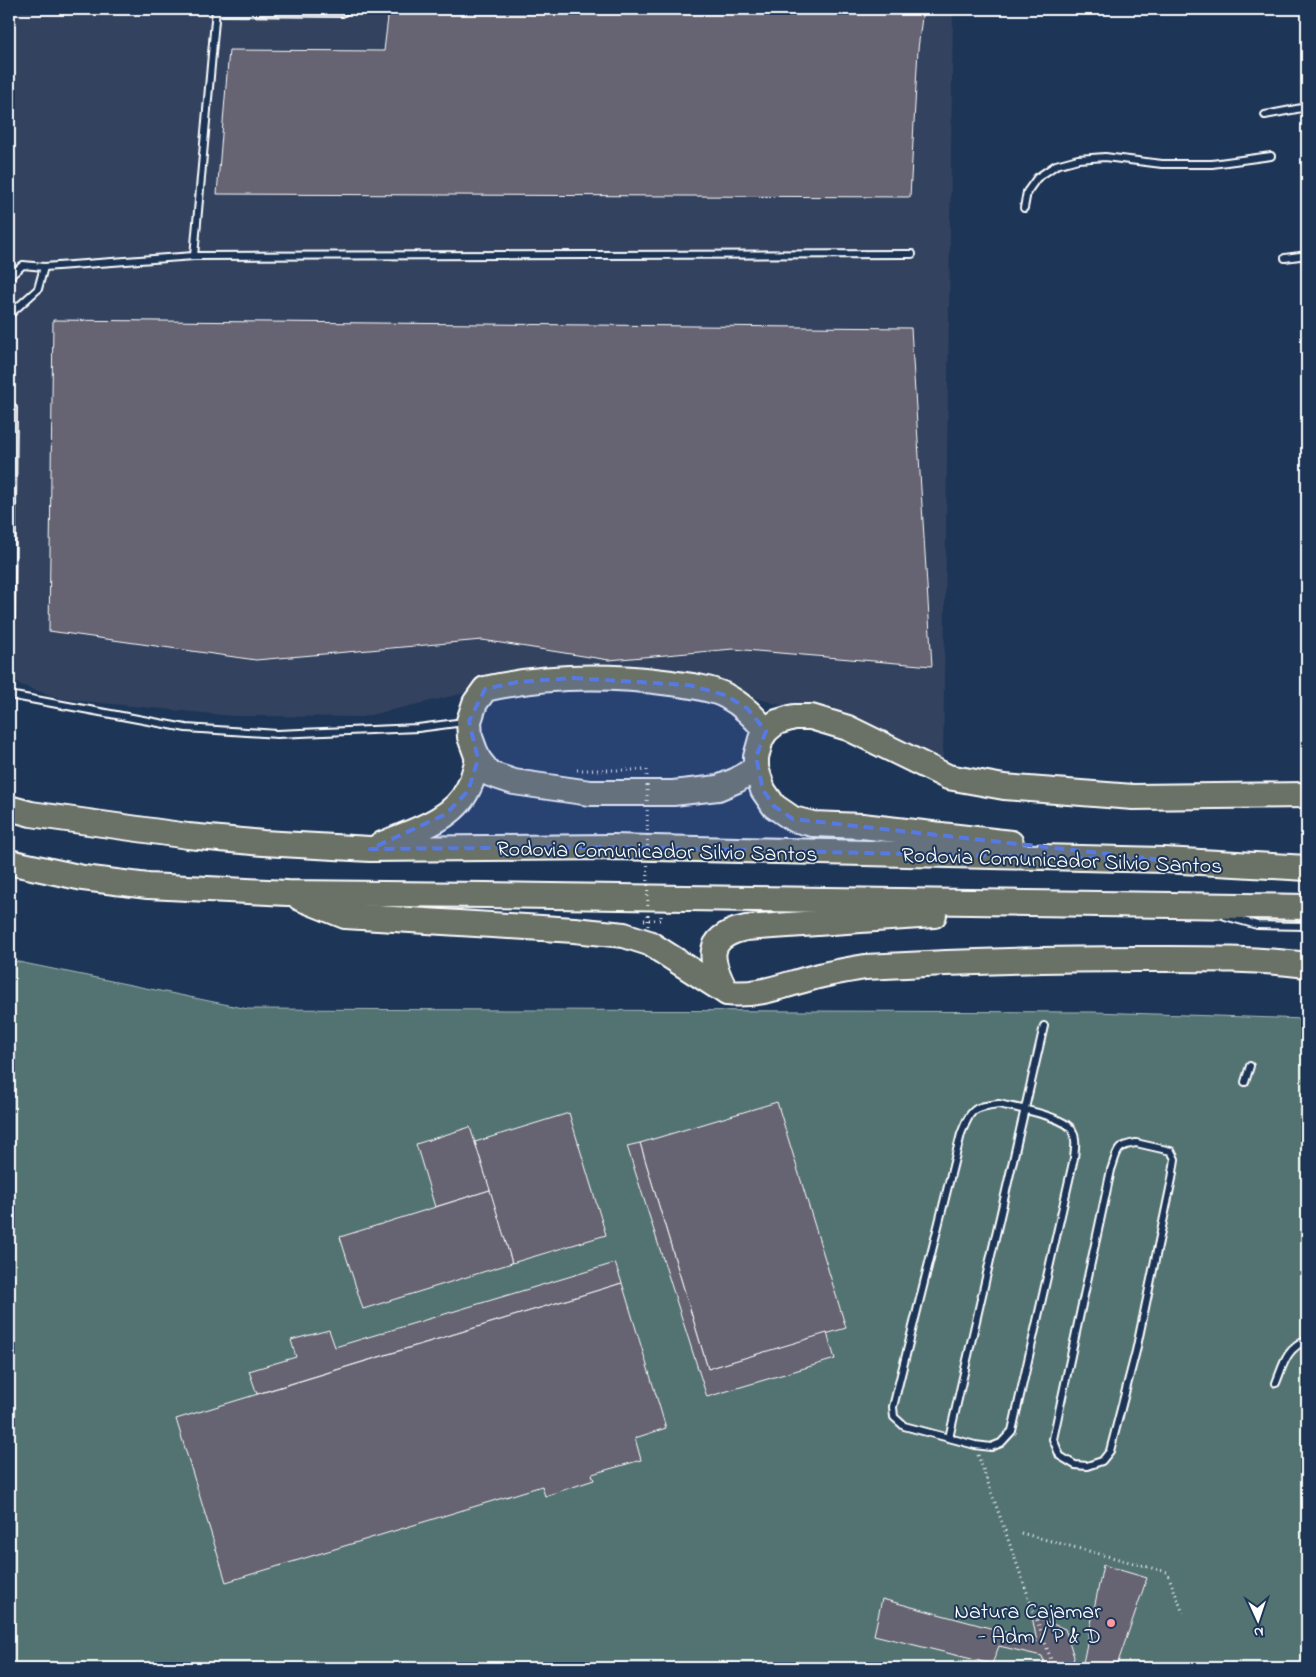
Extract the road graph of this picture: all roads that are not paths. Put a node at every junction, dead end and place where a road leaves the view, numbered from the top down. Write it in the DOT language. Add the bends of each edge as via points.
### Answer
graph roads {
  1 [pos="348,9"];
  2 [pos="216,11"];
  3 [pos="1307,107"];
  4 [pos="1265,115"];
  5 [pos="1271,156"];
  6 [pos="1024,208"];
  7 [pos="912,254"];
  8 [pos="1307,255"];
  9 [pos="194,256"];
  10 [pos="1285,258"];
  11 [pos="44,267"];
  12 [pos="9,277"];
  13 [pos="9,315"];
  14 [pos="9,403"];
  15 [pos="11,618"];
  16 [pos="9,695"];
  17 [pos="469,721"];
  18 [pos="766,731"];
  19 [pos="478,759"];
  20 [pos="756,768"];
  21 [pos="1307,795"];
  22 [pos="9,808"];
  23 [pos="370,849"];
  24 [pos="1164,860"];
  25 [pos="9,862"];
  26 [pos="1307,868"];
  27 [pos="287,893"];
  28 [pos="1006,903"];
  29 [pos="1197,906"];
  30 [pos="1307,907"];
  31 [pos="1307,926"];
  32 [pos="1307,965"];
  33 [pos="727,993"];
  34 [pos="1044,1026"];
  35 [pos="1250,1066"];
  36 [pos="1245,1082"];
  37 [pos="1024,1110"];
  38 [pos="1307,1340"];
  39 [pos="1136,1350"];
  40 [pos="1276,1383"];
  41 [pos="949,1438"];
  1 -- 2 [label="lane" via="342,13"];
  2 -- 9 [label="lane"];
  3 -- 4 [label="lane"];
  5 -- 6 [label="lane" via="1212,164 1162,164 1105,157 1078,160 1056,165 1037,178 1027,192"];
  7 -- 9 [label="lane"];
  8 -- 10 [label="lane"];
  9 -- 11 [label="lane"];
  11 -- 12 [label="lane" via="23,265"];
  11 -- 13 [label="lane" via="38,289"];
  14 -- 15 [label="lane" via="12,408"];
  16 -- 17 [label="lane" via="186,728 277,734 418,728"];
  17 -- 18 [label="highway" via="475,703 485,689 517,682 572,678 641,679 689,685 725,695 747,708"];
  17 -- 19 [label="highway" via="470,737"];
  18 -- 20 [label="highway" via="758,748"];
  18 -- 21 [label="highway" via="777,722 811,717 848,728 948,777 1004,787 1133,797"];
  19 -- 20 [label="highway" via="490,774 514,782 590,792 673,793 718,788"];
  19 -- 23 [label="highway" via="468,791 458,804 425,826"];
  20 -- 24 [label="highway" via="763,790 774,806 793,819 813,824 862,826"];
  22 -- 23 [label="highway, Rodovia Comunicador Silvio Santos" via="31,814 188,836"];
  23 -- 24 [label="highway, Rodovia Comunicador Silvio Santos" via="614,847"];
  24 -- 26 [label="highway, Rodovia Comunicador Silvio Santos"];
  25 -- 27 [label="highway, Rodovia Comunicador Silvio Santos" via="83,878 148,886"];
  27 -- 28 [label="highway, Rodovia Comunicador Silvio Santos"];
  27 -- 33 [label="highway" via="345,916 624,935 648,943"];
  28 -- 29 [label="highway, Rodovia Comunicador Silvio Santos"];
  28 -- 33 [label="highway" via="906,918 732,931 715,946 713,956 716,973"];
  29 -- 30 [label="highway, Rodovia Comunicador Silvio Santos"];
  29 -- 31 [label="lane" via="1256,925"];
  32 -- 33 [label="highway" via="1231,959 1076,959 865,966 751,994"];
  34 -- 37 [label="lane"];
  35 -- 36 [label="lane"];
  37 -- 41 [label="lane"];
  37 -- 41 [label="lane" via="999,1104 981,1106 967,1118 893,1407 894,1417 904,1426"];
  37 -- 41 [label="lane" via="1052,1116 1072,1128 1076,1139 1012,1431 1001,1443 991,1447"];
  38 -- 40 [label="lane" via="1289,1352"];
  39 -- 39 [label="lane" via="1110,1451 1102,1461 1087,1466 1075,1465 1060,1456 1053,1439 1101,1210 1120,1148 1136,1143 1171,1151 1175,1159"];
}
